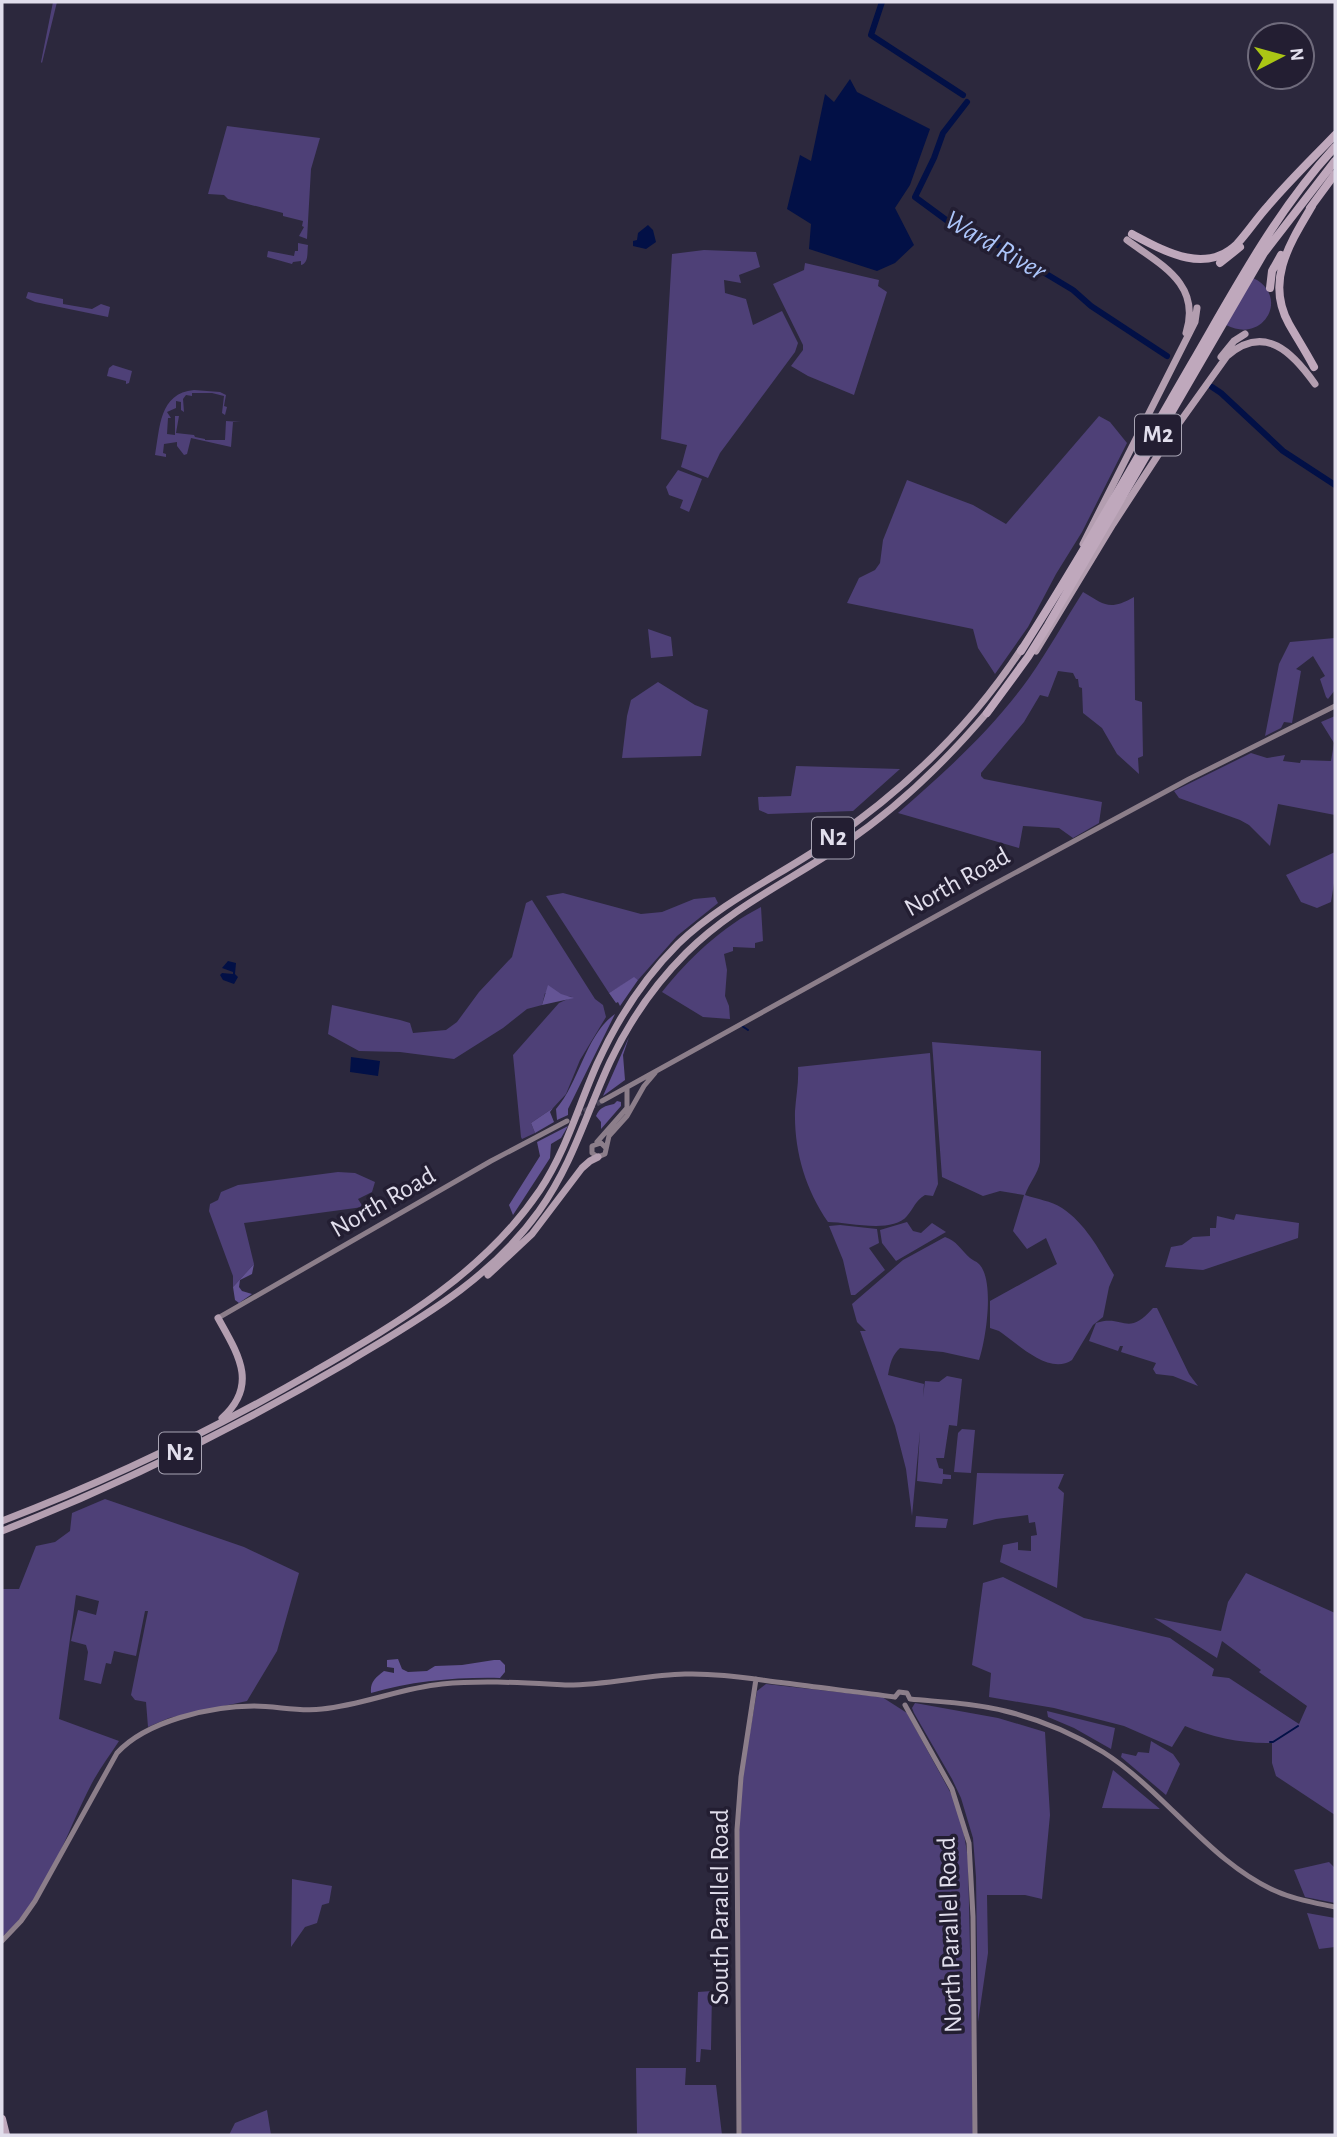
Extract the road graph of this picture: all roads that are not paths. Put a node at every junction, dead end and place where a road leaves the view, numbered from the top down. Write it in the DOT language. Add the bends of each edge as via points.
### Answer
graph roads {
  1 [pos="1335,135"];
  2 [pos="1335,147"];
  3 [pos="1335,160"];
  4 [pos="1335,174"];
  5 [pos="1277,197"];
  6 [pos="1312,206"];
  7 [pos="1129,237"];
  8 [pos="1220,263"];
  9 [pos="1270,288"];
  10 [pos="1197,308"];
  11 [pos="1245,334"];
  12 [pos="1175,359"];
  13 [pos="1314,366"];
  14 [pos="1315,384"];
  15 [pos="1177,425"];
  16 [pos="1021,650"];
  17 [pos="1335,706"];
  18 [pos="987,713"];
  19 [pos="657,1070"];
  20 [pos="627,1087"];
  21 [pos="614,1094"];
  22 [pos="602,1101"];
  23 [pos="633,1105"];
  24 [pos="624,1112"];
  25 [pos="567,1121"];
  26 [pos="596,1143"];
  27 [pos="606,1147"];
  28 [pos="598,1157"];
  29 [pos="218,1318"];
  30 [pos="351,1360"];
  31 [pos="176,1445"];
  32 [pos="2,1521"];
  33 [pos="2,1531"];
  34 [pos="756,1679"];
  35 [pos="895,1697"];
  36 [pos="910,1699"];
  37 [pos="905,1705"];
  38 [pos="1335,1907"];
  39 [pos="2,1941"];
  40 [pos="2,2119"];
  41 [pos="6,2135"];
  42 [pos="739,2135"];
  43 [pos="975,2135"];
  1 -- 5 [label="highway"];
  2 -- 16 [label="highway, M2" via="1261,245 1067,580"];
  3 -- 18 [label="highway, M2" via="1264,253 1048,625"];
  4 -- 6 [label="highway"];
  5 -- 7 [label="highway" via="1237,243 1208,258 1174,255"];
  5 -- 8 [label="highway" via="1238,249"];
  6 -- 9 [label="highway" via="1272,271"];
  6 -- 13 [label="highway" via="1285,254 1279,281 1284,313"];
  7 -- 12 [label="highway" via="1170,270 1186,297 1188,326"];
  10 -- 12 [label="highway" via="1195,322"];
  11 -- 15 [label="highway" via="1228,347"];
  12 -- 16 [label="highway" via="1076,556"];
  14 -- 15 [label="highway" via="1283,348 1263,342 1244,345 1222,362"];
  15 -- 18 [label="highway" via="1046,636"];
  16 -- 31 [label="highway, N2" via="965,722 905,782 824,844 718,910 660,965 605,1046 551,1172 510,1230 480,1261 389,1327 290,1386"];
  17 -- 19 [label="main road, North Road" via="1178,784"];
  18 -- 30 [label="highway, N2" via="890,809 846,843 729,916 684,954 630,1025 571,1158 529,1224 457,1295"];
  19 -- 20 [label="main road, North Road"];
  19 -- 23 [label="main road"];
  20 -- 21 [label="main road, North Road"];
  20 -- 23 [label="main road"];
  20 -- 24 [label="main road"];
  21 -- 22 [label="main road, North Road"];
  21 -- 24 [label="main road" via="625,1102"];
  23 -- 27 [label="main road"];
  24 -- 26 [label="main road"];
  25 -- 29 [label="main road, North Road"];
  26 -- 27 [label="main road"];
  26 -- 28 [label="main road" via="592,1151"];
  27 -- 28 [label="main road" via="605,1154"];
  28 -- 30 [label="highway" via="582,1168 538,1227 495,1269 433,1315"];
  29 -- 31 [label="highway" via="240,1358 240,1395 222,1418"];
  30 -- 33 [label="highway, N2" via="183,1452"];
  31 -- 32 [label="highway, N2"];
  34 -- 35 [label="main road"];
  34 -- 39 [label="main road" via="686,1674 588,1684 432,1685 317,1710 234,1708 153,1726 117,1753 35,1901"];
  34 -- 42 [label="main road, South Parallel Road" via="738,1818"];
  35 -- 36 [label="main road" via="903,1691"];
  35 -- 37 [label="main road"];
  36 -- 37 [label="main road"];
  36 -- 38 [label="main road" via="1005,1711 1080,1739 1138,1778 1243,1872 1279,1893"];
  37 -- 43 [label="main road, North Parallel Road" via="952,1789 969,1843"];
  40 -- 41 [label="highway"];
}
